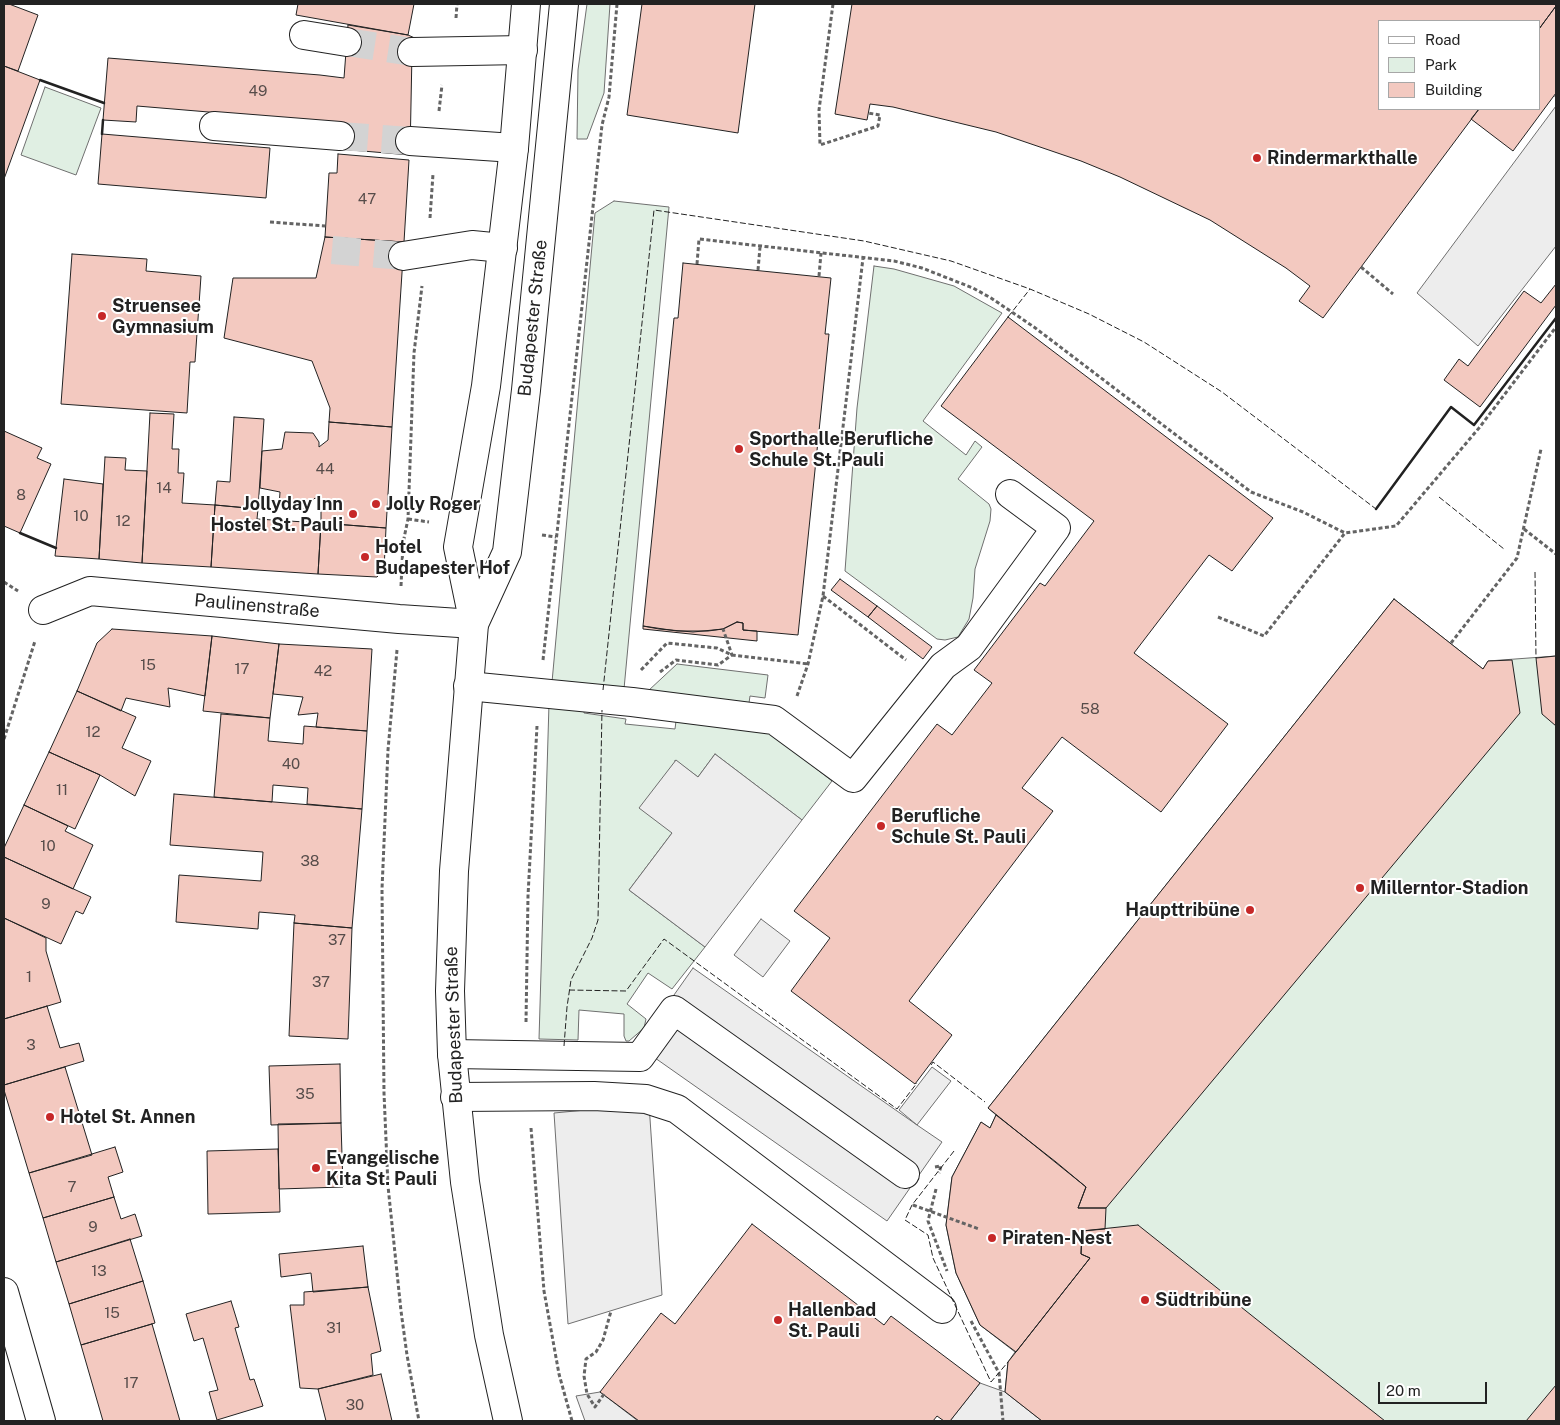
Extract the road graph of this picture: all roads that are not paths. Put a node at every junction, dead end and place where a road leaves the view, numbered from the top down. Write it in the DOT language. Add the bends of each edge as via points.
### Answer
graph roads {
  1 [pos="526,4"];
  2 [pos="564,4"];
  3 [pos="304,35"];
  4 [pos="346,42"];
  5 [pos="523,50"];
  6 [pos="412,52"];
  7 [pos="214,126"];
  8 [pos="340,136"];
  9 [pos="423,142"];
  10 [pos="514,148"];
  11 [pos="503,248"];
  12 [pos="415,254"];
  13 [pos="1010,494"];
  14 [pos="43,610"];
  15 [pos="474,624"];
  16 [pos="468,686"];
  17 [pos="452,1054"];
  18 [pos="455,1098"];
  19 [pos="905,1174"];
  20 [pos="4,1292"];
  21 [pos="942,1309"];
  22 [pos="41,1421"];
  23 [pos="508,1421"];
  1 -- 5 [label="main road, Budapester Straße"];
  2 -- 15 [label="main road, Budapester Straße" via="508,552"];
  3 -- 4 [label="main road"];
  5 -- 6 [label="main road"];
  5 -- 10 [label="main road, Budapester Straße"];
  7 -- 8 [label="main road"];
  9 -- 10 [label="main road"];
  10 -- 11 [label="main road, Budapester Straße"];
  11 -- 12 [label="main road" via="472,245"];
  11 -- 15 [label="main road, Budapester Straße" via="486,386 458,547"];
  13 -- 16 [label="main road" via="1056,528 969,647 943,666 854,778 774,720"];
  14 -- 15 [label="main road, Paulinenstraße" via="90,591"];
  15 -- 16 [label="main road, Budapester Straße"];
  16 -- 17 [label="main road, Budapester Straße" via="454,871 450,991"];
  17 -- 18 [label="main road, Budapester Straße"];
  17 -- 19 [label="main road" via="640,1057 674,1010"];
  18 -- 21 [label="main road" via="594,1096 646,1099 677,1109"];
  18 -- 23 [label="main road, Budapester Straße" via="489,1336"];
  20 -- 22 [label="main road"];
}
